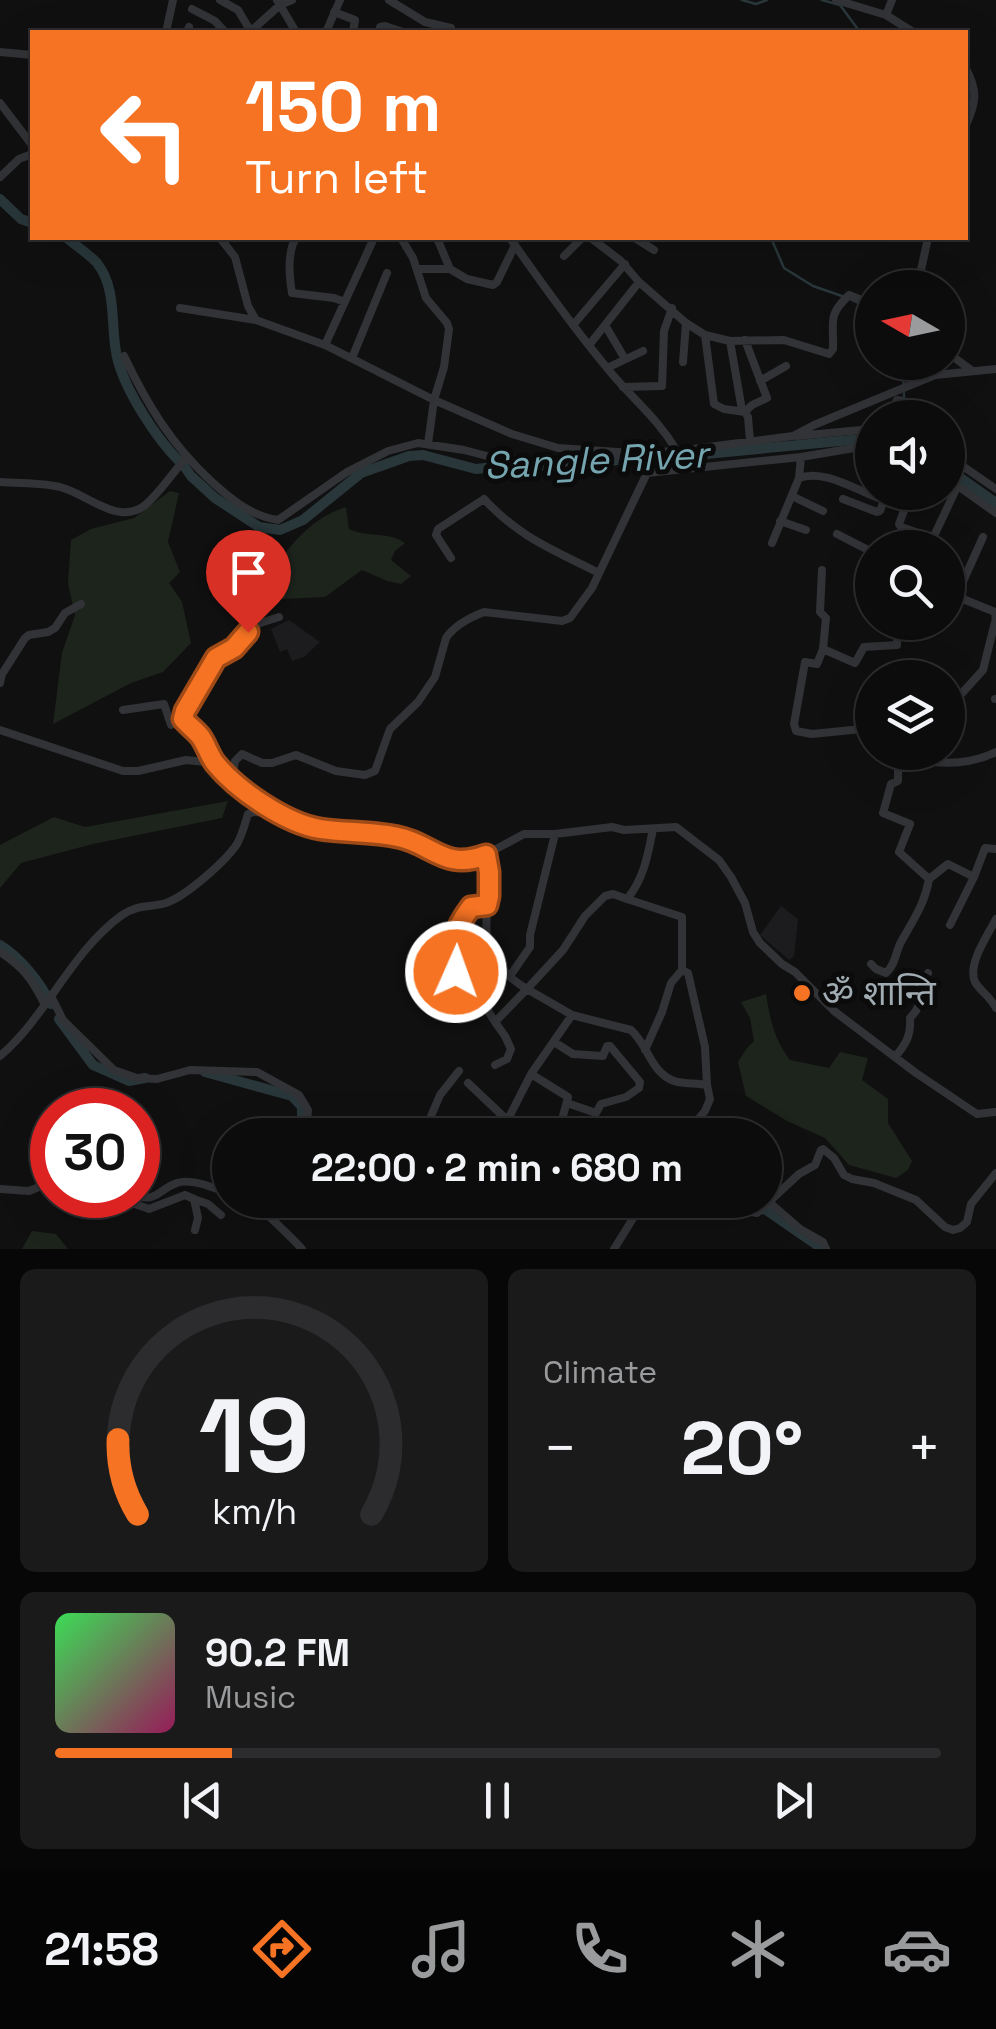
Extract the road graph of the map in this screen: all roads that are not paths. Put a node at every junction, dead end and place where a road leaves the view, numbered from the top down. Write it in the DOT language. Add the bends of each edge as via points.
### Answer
graph roads {
  1 [pos="173,0"];
  2 [pos="220,0"];
  3 [pos="248,0"];
  4 [pos="292,0"];
  5 [pos="325,0"];
  6 [pos="389,0"];
  7 [pos="836,0"];
  8 [pos="892,0"];
  9 [pos="279,3"];
  10 [pos="337,7"];
  11 [pos="192,9"];
  12 [pos="238,10"];
  13 [pos="886,15"];
  14 [pos="166,30"];
  15 [pos="223,30"];
  16 [pos="250,30"];
  17 [pos="253,30"];
  18 [pos="295,30"];
  19 [pos="327,30"];
  20 [pos="352,30"];
  21 [pos="450,30"];
  22 [pos="911,30"];
  23 [pos="0,52"];
  24 [pos="30,55"];
  25 [pos="968,72"];
  26 [pos="0,103"];
  27 [pos="968,119"];
  28 [pos="30,142"];
  29 [pos="30,155"];
  30 [pos="0,177"];
  31 [pos="222,240"];
  32 [pos="295,240"];
  33 [pos="373,240"];
  34 [pos="402,240"];
  35 [pos="438,240"];
  36 [pos="580,240"];
  37 [pos="594,240"];
  38 [pos="641,240"];
  39 [pos="928,240"];
  40 [pos="513,241"];
  41 [pos="654,250"];
  42 [pos="564,256"];
  43 [pos="624,264"];
  44 [pos="417,269"];
  45 [pos="450,269"];
  46 [pos="922,270"];
  47 [pos="387,273"];
  48 [pos="639,282"];
  49 [pos="855,297"];
  50 [pos="345,302"];
  51 [pos="180,308"];
  52 [pos="672,308"];
  53 [pos="256,320"];
  54 [pos="686,323"];
  55 [pos="574,324"];
  56 [pos="605,324"];
  57 [pos="705,335"];
  58 [pos="745,340"];
  59 [pos="730,341"];
  60 [pos="590,344"];
  61 [pos="325,345"];
  62 [pos="643,351"];
  63 [pos="124,356"];
  64 [pos="352,358"];
  65 [pos="626,359"];
  66 [pos="684,362"];
  67 [pos="786,366"];
  68 [pos="965,366"];
  69 [pos="606,368"];
  70 [pos="996,369"];
  71 [pos="971,370"];
  72 [pos="760,381"];
  73 [pos="623,387"];
  74 [pos="434,400"];
  75 [pos="744,411"];
  76 [pos="855,430"];
  77 [pos="792,436"];
  78 [pos="750,441"];
  79 [pos="428,444"];
  80 [pos="855,447"];
  81 [pos="677,451"];
  82 [pos="632,453"];
  83 [pos="802,457"];
  84 [pos="186,458"];
  85 [pos="965,468"];
  86 [pos="799,478"];
  87 [pos="0,482"];
  88 [pos="855,487"];
  89 [pos="996,489"];
  90 [pos="965,492"];
  91 [pos="792,496"];
  92 [pos="843,499"];
  93 [pos="855,504"];
  94 [pos="905,510"];
  95 [pos="945,510"];
  96 [pos="823,511"];
  97 [pos="996,512"];
  98 [pos="780,521"];
  99 [pos="806,530"];
  100 [pos="837,534"];
  101 [pos="984,536"];
  102 [pos="855,543"];
  103 [pos="772,544"];
  104 [pos="451,558"];
  105 [pos="822,570"];
  106 [pos="965,571"];
  107 [pos="600,573"];
  108 [pos="965,600"];
  109 [pos="80,604"];
  110 [pos="279,617"];
  111 [pos="996,622"];
  112 [pos="897,640"];
  113 [pos="822,649"];
  114 [pos="0,683"];
  115 [pos="965,690"];
  116 [pos="123,710"];
  117 [pos="183,719"];
  118 [pos="0,730"];
  119 [pos="855,730"];
  120 [pos="996,752"];
  121 [pos="215,763"];
  122 [pos="232,778"];
  123 [pos="280,814"];
  124 [pos="653,829"];
  125 [pos="555,834"];
  126 [pos="996,849"];
  127 [pos="486,855"];
  128 [pos="974,877"];
  129 [pos="929,879"];
  130 [pos="628,899"];
  131 [pos="487,905"];
  132 [pos="996,919"];
  133 [pos="950,925"];
  134 [pos="0,952"];
  135 [pos="871,964"];
  136 [pos="682,970"];
  137 [pos="928,973"];
  138 [pos="510,976"];
  139 [pos="527,989"];
  140 [pos="49,1001"];
  141 [pos="996,1008"];
  142 [pos="572,1015"];
  143 [pos="494,1022"];
  144 [pos="554,1042"];
  145 [pos="644,1048"];
  146 [pos="0,1056"];
  147 [pos="895,1058"];
  148 [pos="624,1062"];
  149 [pos="495,1065"];
  150 [pos="459,1071"];
  151 [pos="531,1074"];
  152 [pos="468,1083"];
  153 [pos="707,1085"];
  154 [pos="491,1086"];
  155 [pos="481,1095"];
  156 [pos="567,1103"];
  157 [pos="996,1112"];
  158 [pos="307,1118"];
  159 [pos="430,1118"];
  160 [pos="505,1118"];
  161 [pos="507,1118"];
  162 [pos="563,1118"];
  163 [pos="700,1118"];
  164 [pos="996,1173"];
  165 [pos="212,1186"];
  166 [pos="0,1189"];
  167 [pos="782,1189"];
  168 [pos="30,1191"];
  169 [pos="160,1193"];
  170 [pos="194,1199"];
  171 [pos="160,1205"];
  172 [pos="212,1208"];
  173 [pos="782,1212"];
  174 [pos="270,1218"];
  175 [pos="633,1218"];
  176 [pos="194,1230"];
  177 [pos="302,1249"];
  178 [pos="614,1249"];
  179 [pos="826,1249"];
  1 -- 14 [label="street"];
  2 -- 12 [label="street"];
  3 -- 12 [label="street"];
  4 -- 9 [label="street"];
  5 -- 10 [label="street"];
  6 -- 21 [label="street"];
  7 -- 13 [label="street"];
  8 -- 13 [label="street"];
  9 -- 17 [label="street"];
  9 -- 18 [label="street"];
  10 -- 19 [label="street"];
  10 -- 20 [label="street" via="355,20"];
  11 -- 15 [label="street"];
  12 -- 16 [label="street"];
  13 -- 22 [label="street"];
  23 -- 24 [label="street"];
  25 -- 27 [label="street" via="975,85"];
  26 -- 28 [label="street"];
  29 -- 30 [label="street"];
  31 -- 53 [label="street" via="235,257"];
  32 -- 50 [label="street" via="292,293"];
  33 -- 50 [label="street"];
  34 -- 44 [label="street"];
  35 -- 45 [label="street"];
  36 -- 42 [label="street"];
  37 -- 43 [label="street"];
  38 -- 41 [label="street"];
  39 -- 46 [label="street"];
  40 -- 45 [label="street" via="493,285"];
  40 -- 55 [label="street"];
  43 -- 48 [label="street"];
  43 -- 55 [label="street"];
  44 -- 45 [label="street"];
  44 -- 74 [label="street" via="426,298 449,328"];
  47 -- 64 [label="street"];
  48 -- 52 [label="street"];
  48 -- 56 [label="street"];
  49 -- 58 [label="street" via="849,294 832,315 828,354 784,340"];
  50 -- 61 [label="street"];
  51 -- 53 [label="street"];
  52 -- 54 [label="street"];
  52 -- 73 [label="street" via="664,331 662,386"];
  53 -- 61 [label="street"];
  54 -- 57 [label="street"];
  54 -- 66 [label="street"];
  55 -- 60 [label="street"];
  56 -- 60 [label="street"];
  56 -- 65 [label="street"];
  57 -- 59 [label="street"];
  57 -- 75 [label="street" via="714,404"];
  58 -- 59 [label="street"];
  58 -- 72 [label="street"];
  59 -- 75 [label="street"];
  60 -- 69 [label="street"];
  61 -- 64 [label="street"];
  62 -- 65 [label="street"];
  63 -- 84 [label="street"];
  64 -- 74 [label="street"];
  65 -- 69 [label="street"];
  67 -- 72 [label="street"];
  68 -- 71 [label="street"];
  69 -- 73 [label="street"];
  70 -- 71 [label="street"];
  71 -- 77 [label="street" via="934,375"];
  72 -- 75 [label="street" via="767,398"];
  73 -- 81 [label="street"];
  74 -- 79 [label="street"];
  74 -- 82 [label="street" via="558,448"];
  75 -- 78 [label="street"];
  76 -- 77 [label="street"];
  77 -- 78 [label="street"];
  78 -- 81 [label="street"];
  79 -- 82 [label="street" via="567,463"];
  79 -- 84 [label="street" via="388,451 278,520 233,501"];
  80 -- 83 [label="street"];
  81 -- 82 [label="street"];
  83 -- 86 [label="street"];
  83 -- 107 [label="street" via="647,473"];
  84 -- 87 [label="street" via="145,505 127,512 64,488"];
  85 -- 89 [label="street"];
  86 -- 88 [label="street"];
  86 -- 91 [label="street"];
  90 -- 97 [label="street"];
  91 -- 96 [label="street"];
  91 -- 98 [label="street"];
  92 -- 93 [label="street"];
  94 -- 95 [label="street" via="901,527 933,538"];
  98 -- 99 [label="street"];
  98 -- 103 [label="street"];
  100 -- 102 [label="street"];
  101 -- 106 [label="street"];
  104 -- 107 [label="street" via="438,529 484,498 532,540"];
  105 -- 113 [label="street"];
  107 -- 122 [label="street" via="567,620 484,612 449,632 435,677 390,729 370,774 336,771 296,755 262,763 242,754"];
  108 -- 111 [label="street" via="995,612"];
  109 -- 114 [label="street" via="55,628 25,638"];
  110 -- 117 [label="street" via="260,623 216,658"];
  111 -- 115 [label="street" via="983,670"];
  112 -- 113 [label="street" via="864,647 855,663"];
  113 -- 119 [label="street" via="817,664 806,662 796,732"];
  116 -- 117 [label="street" via="164,704 171,725"];
  117 -- 121 [label="street"];
  118 -- 121 [label="street" via="123,771 186,760"];
  120 -- 129 [label="street" via="961,764 912,761 898,768 883,813 910,824 899,852"];
  121 -- 122 [label="street"];
  122 -- 123 [label="street"];
  123 -- 127 [label="street" via="303,825 397,836 451,859"];
  123 -- 140 [label="street" via="248,814 236,846 193,885 162,904 120,916"];
  124 -- 125 [label="street"];
  124 -- 130 [label="street"];
  124 -- 147 [label="street" via="676,828 719,860 746,903 760,944"];
  125 -- 127 [label="street" via="524,834"];
  125 -- 138 [label="street" via="530,947"];
  126 -- 128 [label="street" via="985,848"];
  127 -- 131 [label="street"];
  128 -- 129 [label="street" via="948,864"];
  128 -- 133 [label="street"];
  129 -- 135 [label="street" via="892,968 886,973"];
  130 -- 136 [label="street" via="682,917"];
  130 -- 139 [label="street" via="605,896"];
  131 -- 138 [label="street" via="488,950"];
  131 -- 143 [label="street" via="471,907 457,926 454,948 456,972"];
  132 -- 141 [label="street" via="973,971"];
  134 -- 140 [label="street"];
  136 -- 145 [label="street"];
  136 -- 153 [label="street" via="705,1047"];
  137 -- 147 [label="street" via="907,1042"];
  138 -- 139 [label="street"];
  139 -- 142 [label="street"];
  139 -- 143 [label="street"];
  140 -- 146 [label="street"];
  140 -- 158 [label="street" via="114,1070 157,1080 190,1070 257,1072 299,1095"];
  142 -- 144 [label="street"];
  142 -- 145 [label="street" via="631,1030"];
  143 -- 149 [label="street" via="511,1049"];
  144 -- 148 [label="street" via="573,1054 604,1056 610,1046"];
  144 -- 151 [label="street"];
  145 -- 148 [label="street"];
  145 -- 153 [label="street" via="675,1082"];
  147 -- 157 [label="street" via="977,1114"];
  148 -- 156 [label="street" via="640,1082 632,1094 601,1104 596,1113"];
  150 -- 159 [label="street"];
  151 -- 156 [label="street" via="568,1097"];
  151 -- 161 [label="street"];
  152 -- 155 [label="street"];
  153 -- 163 [label="street" via="710,1100"];
  154 -- 155 [label="street"];
  155 -- 160 [label="street"];
  156 -- 162 [label="street"];
  164 -- 167 [label="street" via="967,1222 953,1230 916,1200 844,1175 823,1149 815,1165"];
  165 -- 169 [label="street" via="178,1182"];
  166 -- 168 [label="street"];
  170 -- 171 [label="street" via="185,1195"];
  170 -- 172 [label="street"];
  170 -- 176 [label="street"];
  173 -- 179 [label="street"];
  174 -- 177 [label="street"];
  175 -- 178 [label="street"];
}
